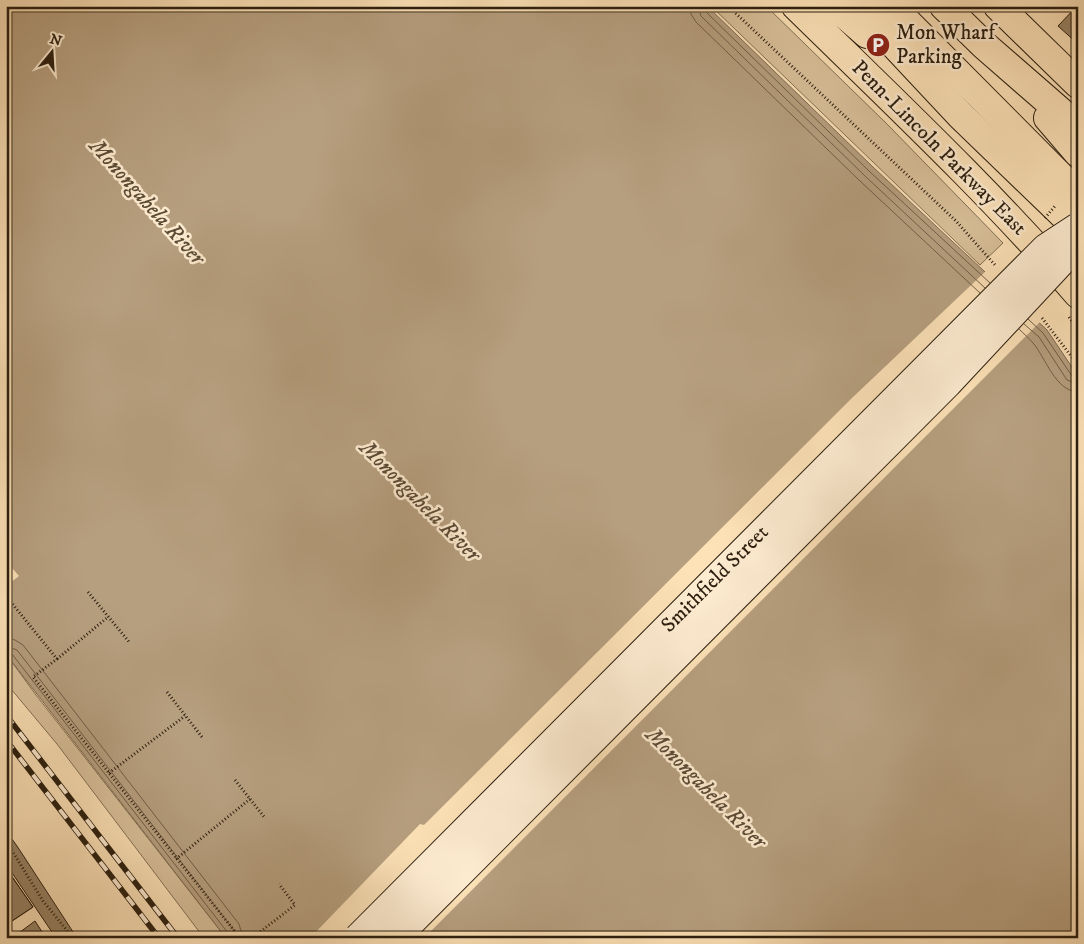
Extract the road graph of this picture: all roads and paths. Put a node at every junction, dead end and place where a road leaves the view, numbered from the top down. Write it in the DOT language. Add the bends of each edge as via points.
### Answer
graph roads {
  1 [pos="728,6"];
  2 [pos="796,6"];
  3 [pos="835,6"];
  4 [pos="858,6"];
  5 [pos="891,6"];
  6 [pos="944,6"];
  7 [pos="998,6"];
  8 [pos="985,46"];
  9 [pos="1078,84"];
  10 [pos="961,116"];
  11 [pos="1078,128"];
  12 [pos="1078,153"];
  13 [pos="1078,194"];
  14 [pos="1078,228"];
  15 [pos="1078,240"];
  16 [pos="988,257"];
  17 [pos="1072,285"];
  18 [pos="88,592"];
  19 [pos="6,596"];
  20 [pos="108,617"];
  21 [pos="130,643"];
  22 [pos="57,659"];
  23 [pos="167,692"];
  24 [pos="185,716"];
  25 [pos="202,737"];
  26 [pos="109,773"];
  27 [pos="235,780"];
  28 [pos="250,799"];
  29 [pos="265,818"];
  30 [pos="6,841"];
  31 [pos="176,859"];
  32 [pos="279,884"];
  33 [pos="73,938"];
  34 [pos="240,938"];
  35 [pos="252,938"];
  36 [pos="358,938"];
  37 [pos="395,938"];
  1 -- 16 [label="path" via="956,220"];
  2 -- 17 [label="main road, Penn-Lincoln Parkway East" via="946,152"];
  3 -- 10 [label="main road"];
  4 -- 10 [label="main road"];
  5 -- 13 [label="main road"];
  6 -- 8 [label="main road"];
  7 -- 9 [label="main road"];
  8 -- 11 [label="main road"];
  8 -- 12 [label="main road"];
  10 -- 14 [label="main road"];
  14 -- 36 [label="main road, Smithfield Street, bridge" via="1046,248"];
  15 -- 37 [label="main road, Smithfield Street, bridge" via="948,383"];
  18 -- 20 [label="path"];
  19 -- 22 [label="path"];
  20 -- 21 [label="path"];
  20 -- 22 [label="path"];
  22 -- 26 [label="path" via="33,677"];
  23 -- 24 [label="path"];
  24 -- 25 [label="path"];
  24 -- 26 [label="path"];
  26 -- 31 [label="path"];
  27 -- 28 [label="path"];
  28 -- 29 [label="path"];
  28 -- 31 [label="path"];
  30 -- 33 [label="path" via="43,902"];
  31 -- 34 [label="path"];
  32 -- 35 [label="path" via="295,905"];
}
